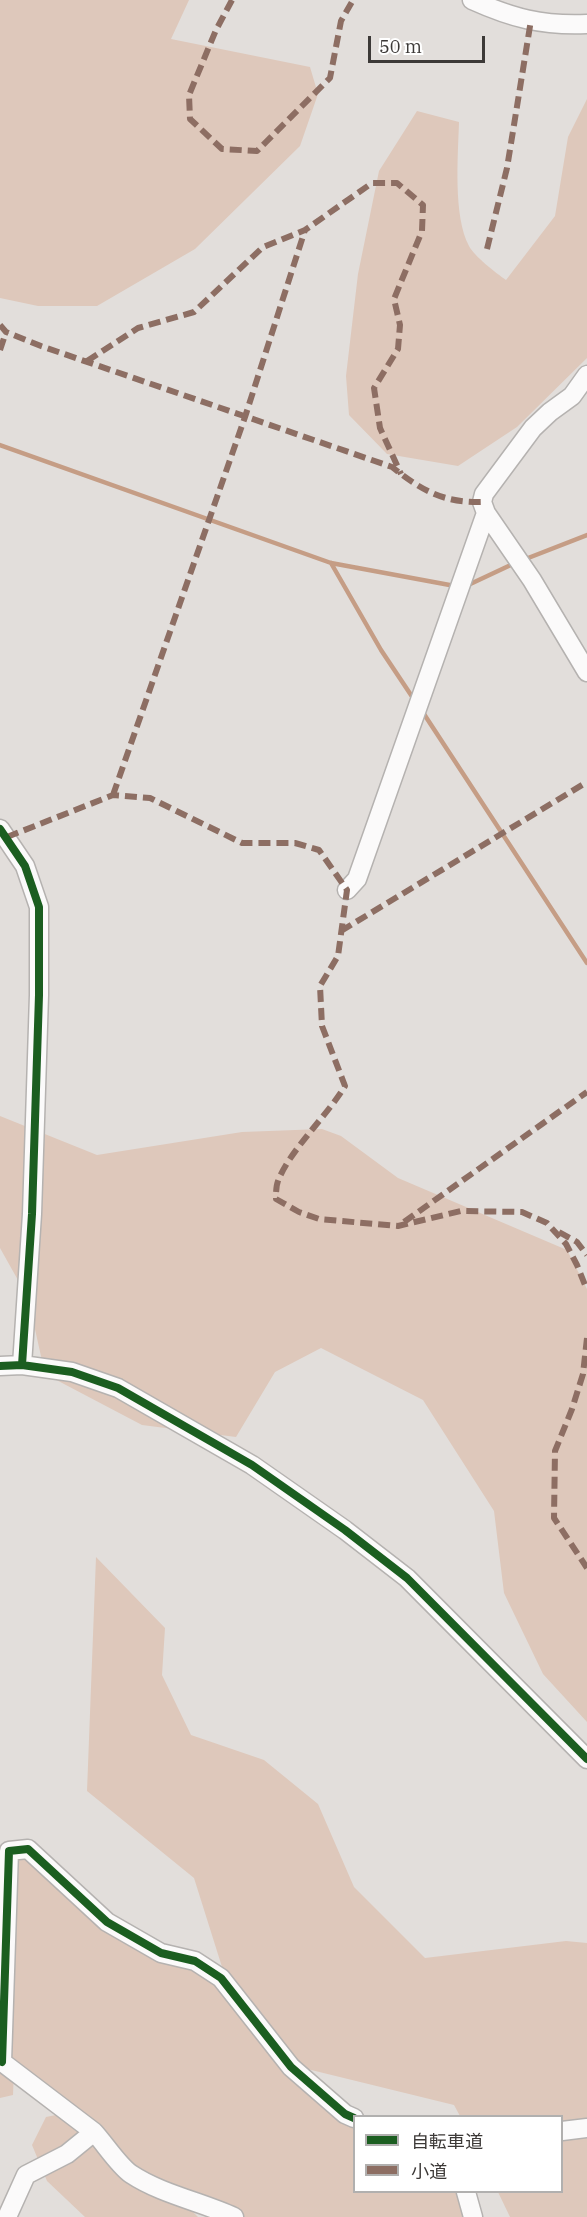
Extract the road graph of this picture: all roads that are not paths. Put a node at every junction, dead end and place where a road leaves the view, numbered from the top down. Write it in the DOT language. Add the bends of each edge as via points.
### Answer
graph roads {
  1 [pos="472,0"];
  2 [pos="587,24"];
  3 [pos="587,375"];
  4 [pos="486,513"];
  5 [pos="587,672"];
  6 [pos="0,829"];
  7 [pos="346,890"];
  8 [pos="22,1365"];
  9 [pos="0,1366"];
  10 [pos="587,1759"];
  11 [pos="1,2062"];
  12 [pos="353,2118"];
  13 [pos="587,2128"];
  14 [pos="563,2131"];
  15 [pos="94,2132"];
  16 [pos="466,2193"];
  17 [pos="7,2217"];
  18 [pos="234,2217"];
  19 [pos="473,2217"];
  1 -- 2 [label="street" via="502,14 555,25"];
  3 -- 4 [label="street" via="572,396 532,428 484,494"];
  4 -- 5 [label="street"];
  4 -- 7 [label="street" via="357,879"];
  6 -- 8 [label="street" via="25,866 39,907 32,1214"];
  8 -- 9 [label="street"];
  8 -- 10 [label="street" via="72,1372 118,1388 252,1465 407,1578"];
  11 -- 12 [label="street" via="9,1851 28,1850 106,1922 161,1953 195,1961 221,1977 291,2067"];
  11 -- 15 [label="street"];
  13 -- 14 [label="street"];
  15 -- 17 [label="street" via="67,2154 26,2175"];
  15 -- 18 [label="street" via="130,2174"];
  16 -- 19 [label="street"];
}
